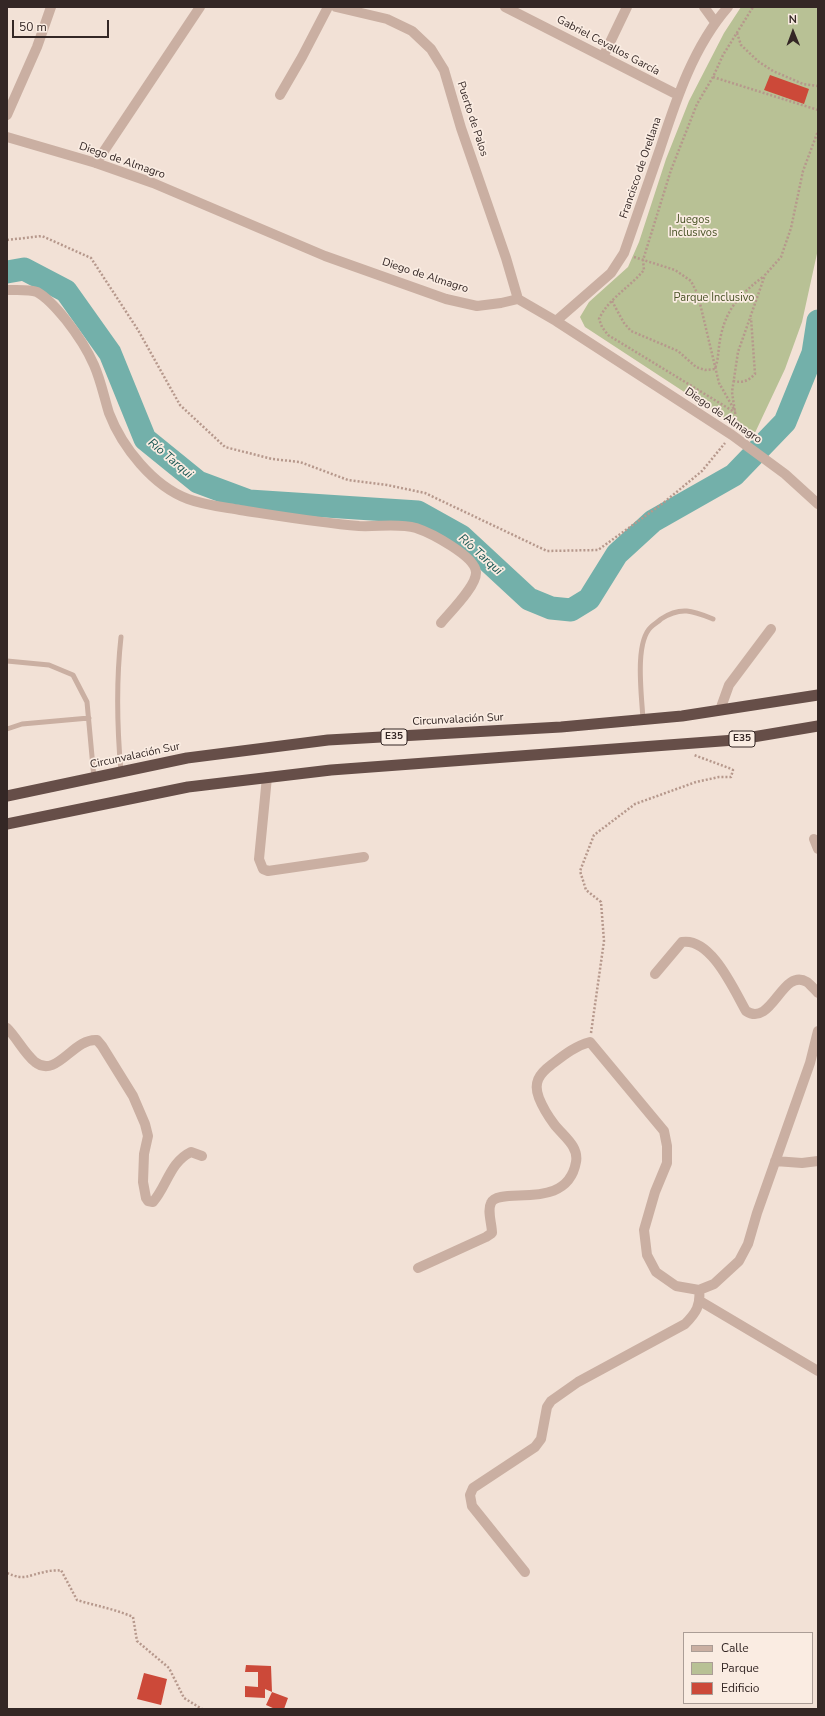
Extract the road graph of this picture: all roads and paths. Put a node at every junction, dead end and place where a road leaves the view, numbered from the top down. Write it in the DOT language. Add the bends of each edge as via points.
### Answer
graph roads {
  1 [pos="51,7"];
  2 [pos="200,7"];
  3 [pos="328,7"];
  4 [pos="336,7"];
  5 [pos="505,7"];
  6 [pos="627,7"];
  7 [pos="704,7"];
  8 [pos="728,7"];
  9 [pos="753,7"];
  10 [pos="715,22"];
  11 [pos="737,33"];
  12 [pos="603,57"];
  13 [pos="714,77"];
  14 [pos="818,86"];
  15 [pos="280,95"];
  16 [pos="678,95"];
  17 [pos="818,110"];
  18 [pos="7,115"];
  19 [pos="818,131"];
  20 [pos="7,137"];
  21 [pos="96,163"];
  22 [pos="7,240"];
  23 [pos="624,253"];
  24 [pos="643,260"];
  25 [pos="765,275"];
  26 [pos="7,290"];
  27 [pos="518,299"];
  28 [pos="612,301"];
  29 [pos="750,317"];
  30 [pos="556,321"];
  31 [pos="715,369"];
  32 [pos="733,381"];
  33 [pos="736,413"];
  34 [pos="732,435"];
  35 [pos="818,504"];
  36 [pos="713,619"];
  37 [pos="441,623"];
  38 [pos="771,629"];
  39 [pos="121,637"];
  40 [pos="7,661"];
  41 [pos="818,695"];
  42 [pos="720,710"];
  43 [pos="89,718"];
  44 [pos="643,720"];
  45 [pos="818,726"];
  46 [pos="7,729"];
  47 [pos="693,755"];
  48 [pos="121,772"];
  49 [pos="267,777"];
  50 [pos="94,778"];
  51 [pos="7,796"];
  52 [pos="7,824"];
  53 [pos="814,839"];
  54 [pos="818,849"];
  55 [pos="364,857"];
  56 [pos="656,974"];
  57 [pos="818,993"];
  58 [pos="7,1028"];
  59 [pos="818,1031"];
  60 [pos="590,1042"];
  61 [pos="202,1156"];
  62 [pos="775,1161"];
  63 [pos="818,1161"];
  64 [pos="418,1268"];
  65 [pos="699,1290"];
  66 [pos="700,1301"];
  67 [pos="818,1371"];
  68 [pos="525,1572"];
  69 [pos="7,1573"];
  70 [pos="202,1709"];
  1 -- 18 [label="street" via="37,47"];
  2 -- 21 [label="street"];
  3 -- 15 [label="street"];
  4 -- 27 [label="street, Puerto de Palos" via="387,19 412,31 432,49 444,70"];
  5 -- 12 [label="street, Gabriel Cevallos García"];
  6 -- 12 [label="street"];
  7 -- 10 [label="street"];
  8 -- 10 [label="street, Francisco de Orellana"];
  9 -- 11 [label="path"];
  10 -- 16 [label="street, Francisco de Orellana"];
  11 -- 13 [label="path" via="723,55"];
  11 -- 14 [label="path" via="741,45 759,62 803,84"];
  12 -- 16 [label="street, Gabriel Cevallos García"];
  13 -- 17 [label="path"];
  13 -- 24 [label="path" via="697,104"];
  16 -- 23 [label="street, Francisco de Orellana"];
  19 -- 25 [label="path" via="803,171 791,228 781,257"];
  20 -- 21 [label="street, Diego de Almagro"];
  21 -- 27 [label="street, Diego de Almagro" via="153,183 325,256 446,299 477,306"];
  22 -- 34 [label="path" via="42,236 91,258 138,330 180,405 225,447 272,459 300,462 348,480 425,493 547,551 598,550 662,504 702,471"];
  23 -- 24 [label="path"];
  23 -- 30 [label="street, Francisco de Orellana" via="611,273"];
  24 -- 28 [label="path" via="644,270"];
  24 -- 31 [label="path" via="675,270 691,281 698,296"];
  25 -- 29 [label="path"];
  25 -- 31 [label="path" via="742,293 730,309 721,333 719,358"];
  26 -- 37 [label="street" via="36,292 56,308 77,334 94,365 119,436 156,480 172,492 190,500 272,515 360,526 399,526 416,529 442,540 461,553 474,564 474,584"];
  27 -- 30 [label="street, Diego de Almagro"];
  28 -- 31 [label="path" via="631,331 678,351 696,367 705,370"];
  28 -- 33 [label="path" via="603,310 599,319 608,335"];
  29 -- 32 [label="path" via="738,352"];
  29 -- 32 [label="path" via="755,374 748,381"];
  30 -- 34 [label="street, Diego de Almagro"];
  31 -- 33 [label="path" via="719,383"];
  32 -- 33 [label="path" via="732,392"];
  33 -- 34 [label="path" via="738,427"];
  34 -- 35 [label="street, Diego de Almagro" via="785,474"];
  36 -- 44 [label="lane" via="682,610 650,627 644,641 640,665"];
  38 -- 42 [label="street" via="729,685"];
  39 -- 48 [label="lane" via="117,720"];
  40 -- 43 [label="lane" via="49,665 73,675 87,702"];
  41 -- 42 [label="highway, Circunvalación Sur / E35"];
  42 -- 44 [label="highway, Circunvalación Sur / E35"];
  43 -- 46 [label="lane" via="22,724"];
  43 -- 50 [label="lane"];
  44 -- 48 [label="highway, Circunvalación Sur / E35" via="328,740 187,758"];
  45 -- 49 [label="highway, E35" via="735,740"];
  47 -- 60 [label="path" via="733,770 731,778 719,777 696,782 635,804 594,835 580,871 586,890 601,902 604,941"];
  48 -- 50 [label="highway, Circunvalación Sur / E35"];
  49 -- 52 [label="highway, E35" via="188,787"];
  49 -- 55 [label="street" via="259,859 263,870"];
  50 -- 51 [label="highway, Circunvalación Sur / E35"];
  53 -- 54 [label="street"];
  56 -- 57 [label="street" via="682,942 689,941 715,958 750,1014 768,1009 789,983 796,980 807,982"];
  58 -- 61 [label="street" via="35,1062 43,1066 55,1064 87,1041 97,1040 102,1046 133,1096 145,1124 148,1136 144,1154 143,1182 148,1201 153,1202 158,1197 173,1168 184,1155 191,1152"];
  59 -- 62 [label="street" via="810,1063"];
  60 -- 64 [label="street" via="567,1052 541,1073 536,1084 544,1110 575,1149 576,1160 572,1177 558,1190 528,1196 504,1196 493,1200 490,1204 492,1233"];
  60 -- 65 [label="street" via="664,1132 667,1146 666,1163 644,1230 647,1255 656,1272 676,1286"];
  62 -- 63 [label="street"];
  62 -- 65 [label="street" via="748,1244 739,1261 714,1284"];
  65 -- 66 [label="street"];
  66 -- 67 [label="street"];
  66 -- 68 [label="street" via="695,1314 685,1324 578,1382 551,1401 547,1407 541,1439 535,1447 474,1488 470,1495 472,1506"];
  69 -- 70 [label="path" via="18,1578 28,1578 44,1572 61,1570 77,1600 133,1617 137,1641 169,1668 184,1698"];
}
